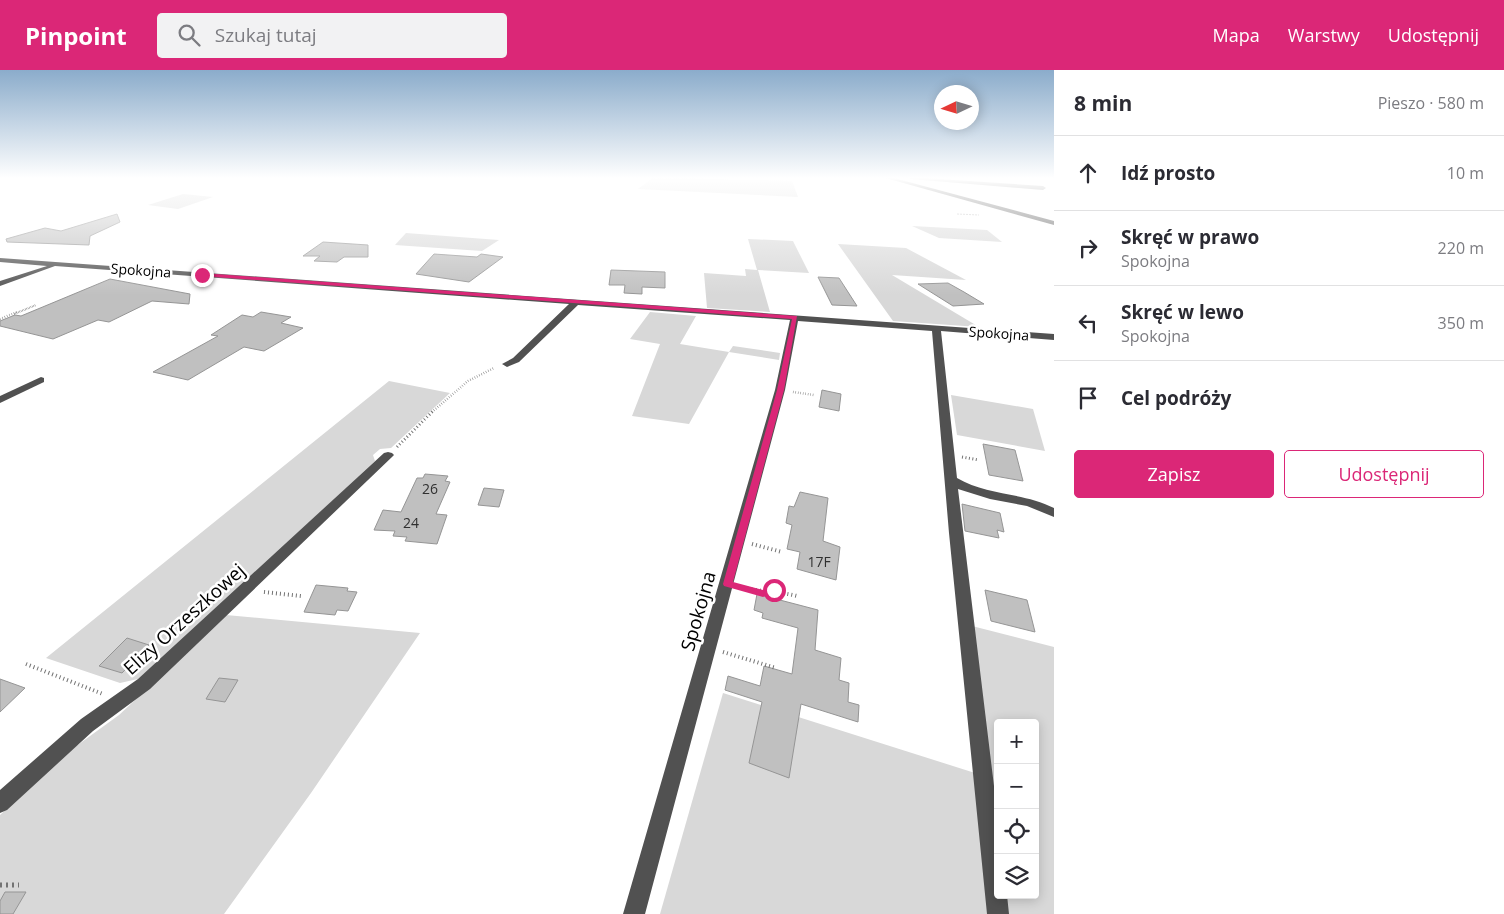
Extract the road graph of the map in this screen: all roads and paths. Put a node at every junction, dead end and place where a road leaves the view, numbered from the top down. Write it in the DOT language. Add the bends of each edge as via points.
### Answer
graph roads {
  1 [pos="1030,216"];
  2 [pos="1054,223"];
  3 [pos="0,260"];
  4 [pos="56,264"];
  5 [pos="0,284"];
  6 [pos="576,302"];
  7 [pos="36,305"];
  8 [pos="0,318"];
  9 [pos="795,318"];
  10 [pos="936,328"];
  11 [pos="1054,336"];
  12 [pos="507,364"];
  13 [pos="41,380"];
  14 [pos="780,390"];
  15 [pos="814,395"];
  16 [pos="0,400"];
  17 [pos="388,455"];
  18 [pos="952,480"];
  19 [pos="1054,513"];
  20 [pos="739,541"];
  21 [pos="782,552"];
  22 [pos="727,584"];
  23 [pos="246,590"];
  24 [pos="301,596"];
  25 [pos="797,596"];
  26 [pos="708,648"];
  27 [pos="26,664"];
  28 [pos="776,668"];
  29 [pos="114,705"];
  30 [pos="0,803"];
  31 [pos="0,885"];
  32 [pos="19,885"];
  33 [pos="634,914"];
  34 [pos="998,914"];
  1 -- 2 [label="street"];
  3 -- 4 [label="street, Spokojna"];
  4 -- 5 [label="street, Spokojna"];
  4 -- 6 [label="street, Spokojna"];
  6 -- 9 [label="street, Spokojna"];
  6 -- 12 [label="street" via="516,360"];
  7 -- 8 [label="path"];
  9 -- 10 [label="street, Spokojna"];
  9 -- 14 [label="street, Spokojna"];
  10 -- 11 [label="street, Spokojna"];
  10 -- 18 [label="street"];
  12 -- 17 [label="path" via="480,373 455,392"];
  13 -- 16 [label="street"];
  14 -- 15 [label="path"];
  14 -- 20 [label="street, Spokojna"];
  17 -- 23 [label="street, Elizy Orzeszkowej"];
  18 -- 19 [label="street" via="976,493 1038,505"];
  18 -- 34 [label="street"];
  20 -- 21 [label="path"];
  20 -- 22 [label="street, Spokojna"];
  22 -- 25 [label="path" via="763,593 774,590"];
  22 -- 26 [label="street, Spokojna"];
  23 -- 24 [label="path"];
  23 -- 29 [label="street, Elizy Orzeszkowej" via="144,684"];
  26 -- 28 [label="path"];
  26 -- 33 [label="street, Spokojna"];
  27 -- 29 [label="path" via="102,692"];
  29 -- 30 [label="street, Elizy Orzeszkowej"];
  31 -- 32 [label="path"];
}
